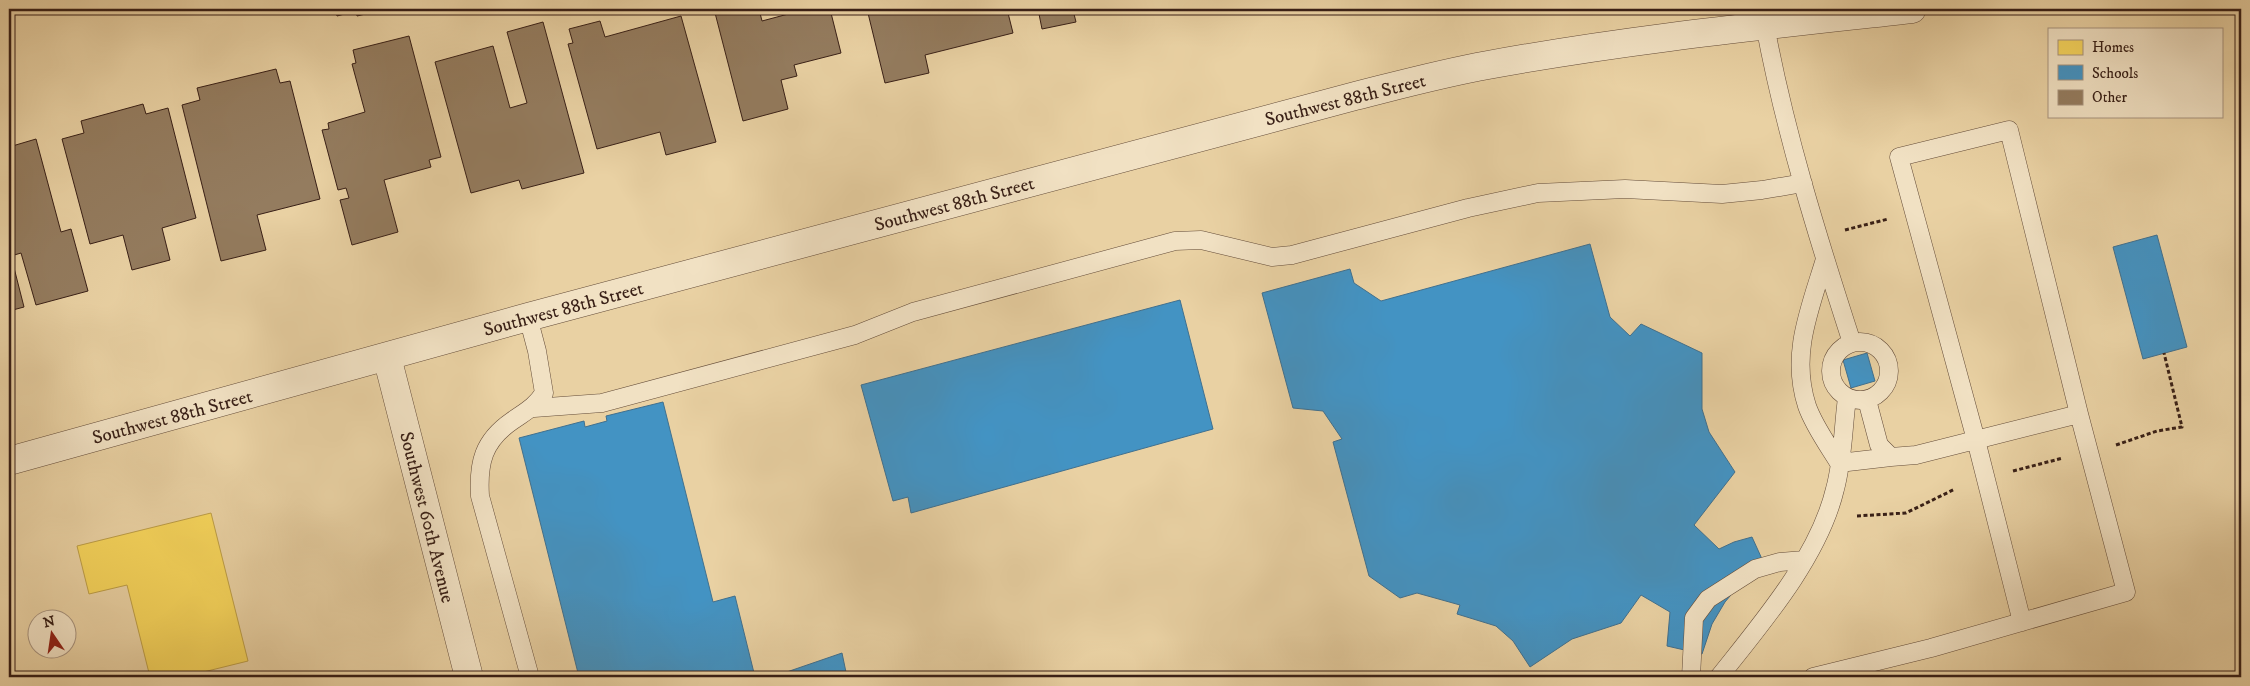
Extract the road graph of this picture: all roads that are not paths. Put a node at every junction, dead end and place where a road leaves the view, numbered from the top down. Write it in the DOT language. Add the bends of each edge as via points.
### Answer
graph roads {
  1 [pos="1912,9"];
  2 [pos="1766,25"];
  3 [pos="1803,183"];
  4 [pos="1825,259"];
  5 [pos="528,318"];
  6 [pos="1852,342"];
  7 [pos="387,357"];
  8 [pos="1847,398"];
  9 [pos="1867,400"];
  10 [pos="534,408"];
  11 [pos="2079,414"];
  12 [pos="1976,440"];
  13 [pos="1891,457"];
  14 [pos="9,460"];
  15 [pos="1839,463"];
  16 [pos="1804,560"];
  17 [pos="2022,622"];
  18 [pos="469,677"];
  19 [pos="530,677"];
  20 [pos="1691,677"];
  21 [pos="1719,677"];
  22 [pos="1814,677"];
  1 -- 2 [label="street, Southwest 88th Street"];
  2 -- 3 [label="lane" via="1778,89"];
  2 -- 5 [label="street, Southwest 88th Street" via="1532,57 1437,76"];
  3 -- 4 [label="lane"];
  3 -- 10 [label="lane" via="1722,194 1625,189 1538,194 1493,202 1292,255 1272,257 1201,240 1175,241 913,312 855,335 602,403"];
  4 -- 6 [label="lane"];
  4 -- 15 [label="lane" via="1799,358 1807,407"];
  5 -- 7 [label="street, Southwest 88th Street"];
  5 -- 10 [label="lane" via="544,393"];
  6 -- 8 [label="lane" via="1835,354 1830,374 1835,388"];
  6 -- 9 [label="lane" via="1870,343 1884,355 1888,364 1887,382 1882,390"];
  7 -- 14 [label="street, Southwest 88th Street"];
  7 -- 18 [label="street, Southwest 60th Avenue"];
  8 -- 9 [label="lane"];
  8 -- 15 [label="lane"];
  9 -- 13 [label="lane" via="1880,445"];
  10 -- 19 [label="lane" via="510,422 487,446 480,462 479,478 480,496"];
  11 -- 12 [label="lane"];
  11 -- 12 [label="lane" via="2009,130 1899,157"];
  11 -- 17 [label="lane" via="2126,592"];
  12 -- 13 [label="lane" via="1916,455"];
  12 -- 17 [label="lane"];
  13 -- 15 [label="lane"];
  15 -- 16 [label="lane" via="1836,490"];
  16 -- 20 [label="lane" via="1755,569 1708,598 1694,618"];
  16 -- 21 [label="lane" via="1771,612"];
  17 -- 22 [label="lane"];
}
